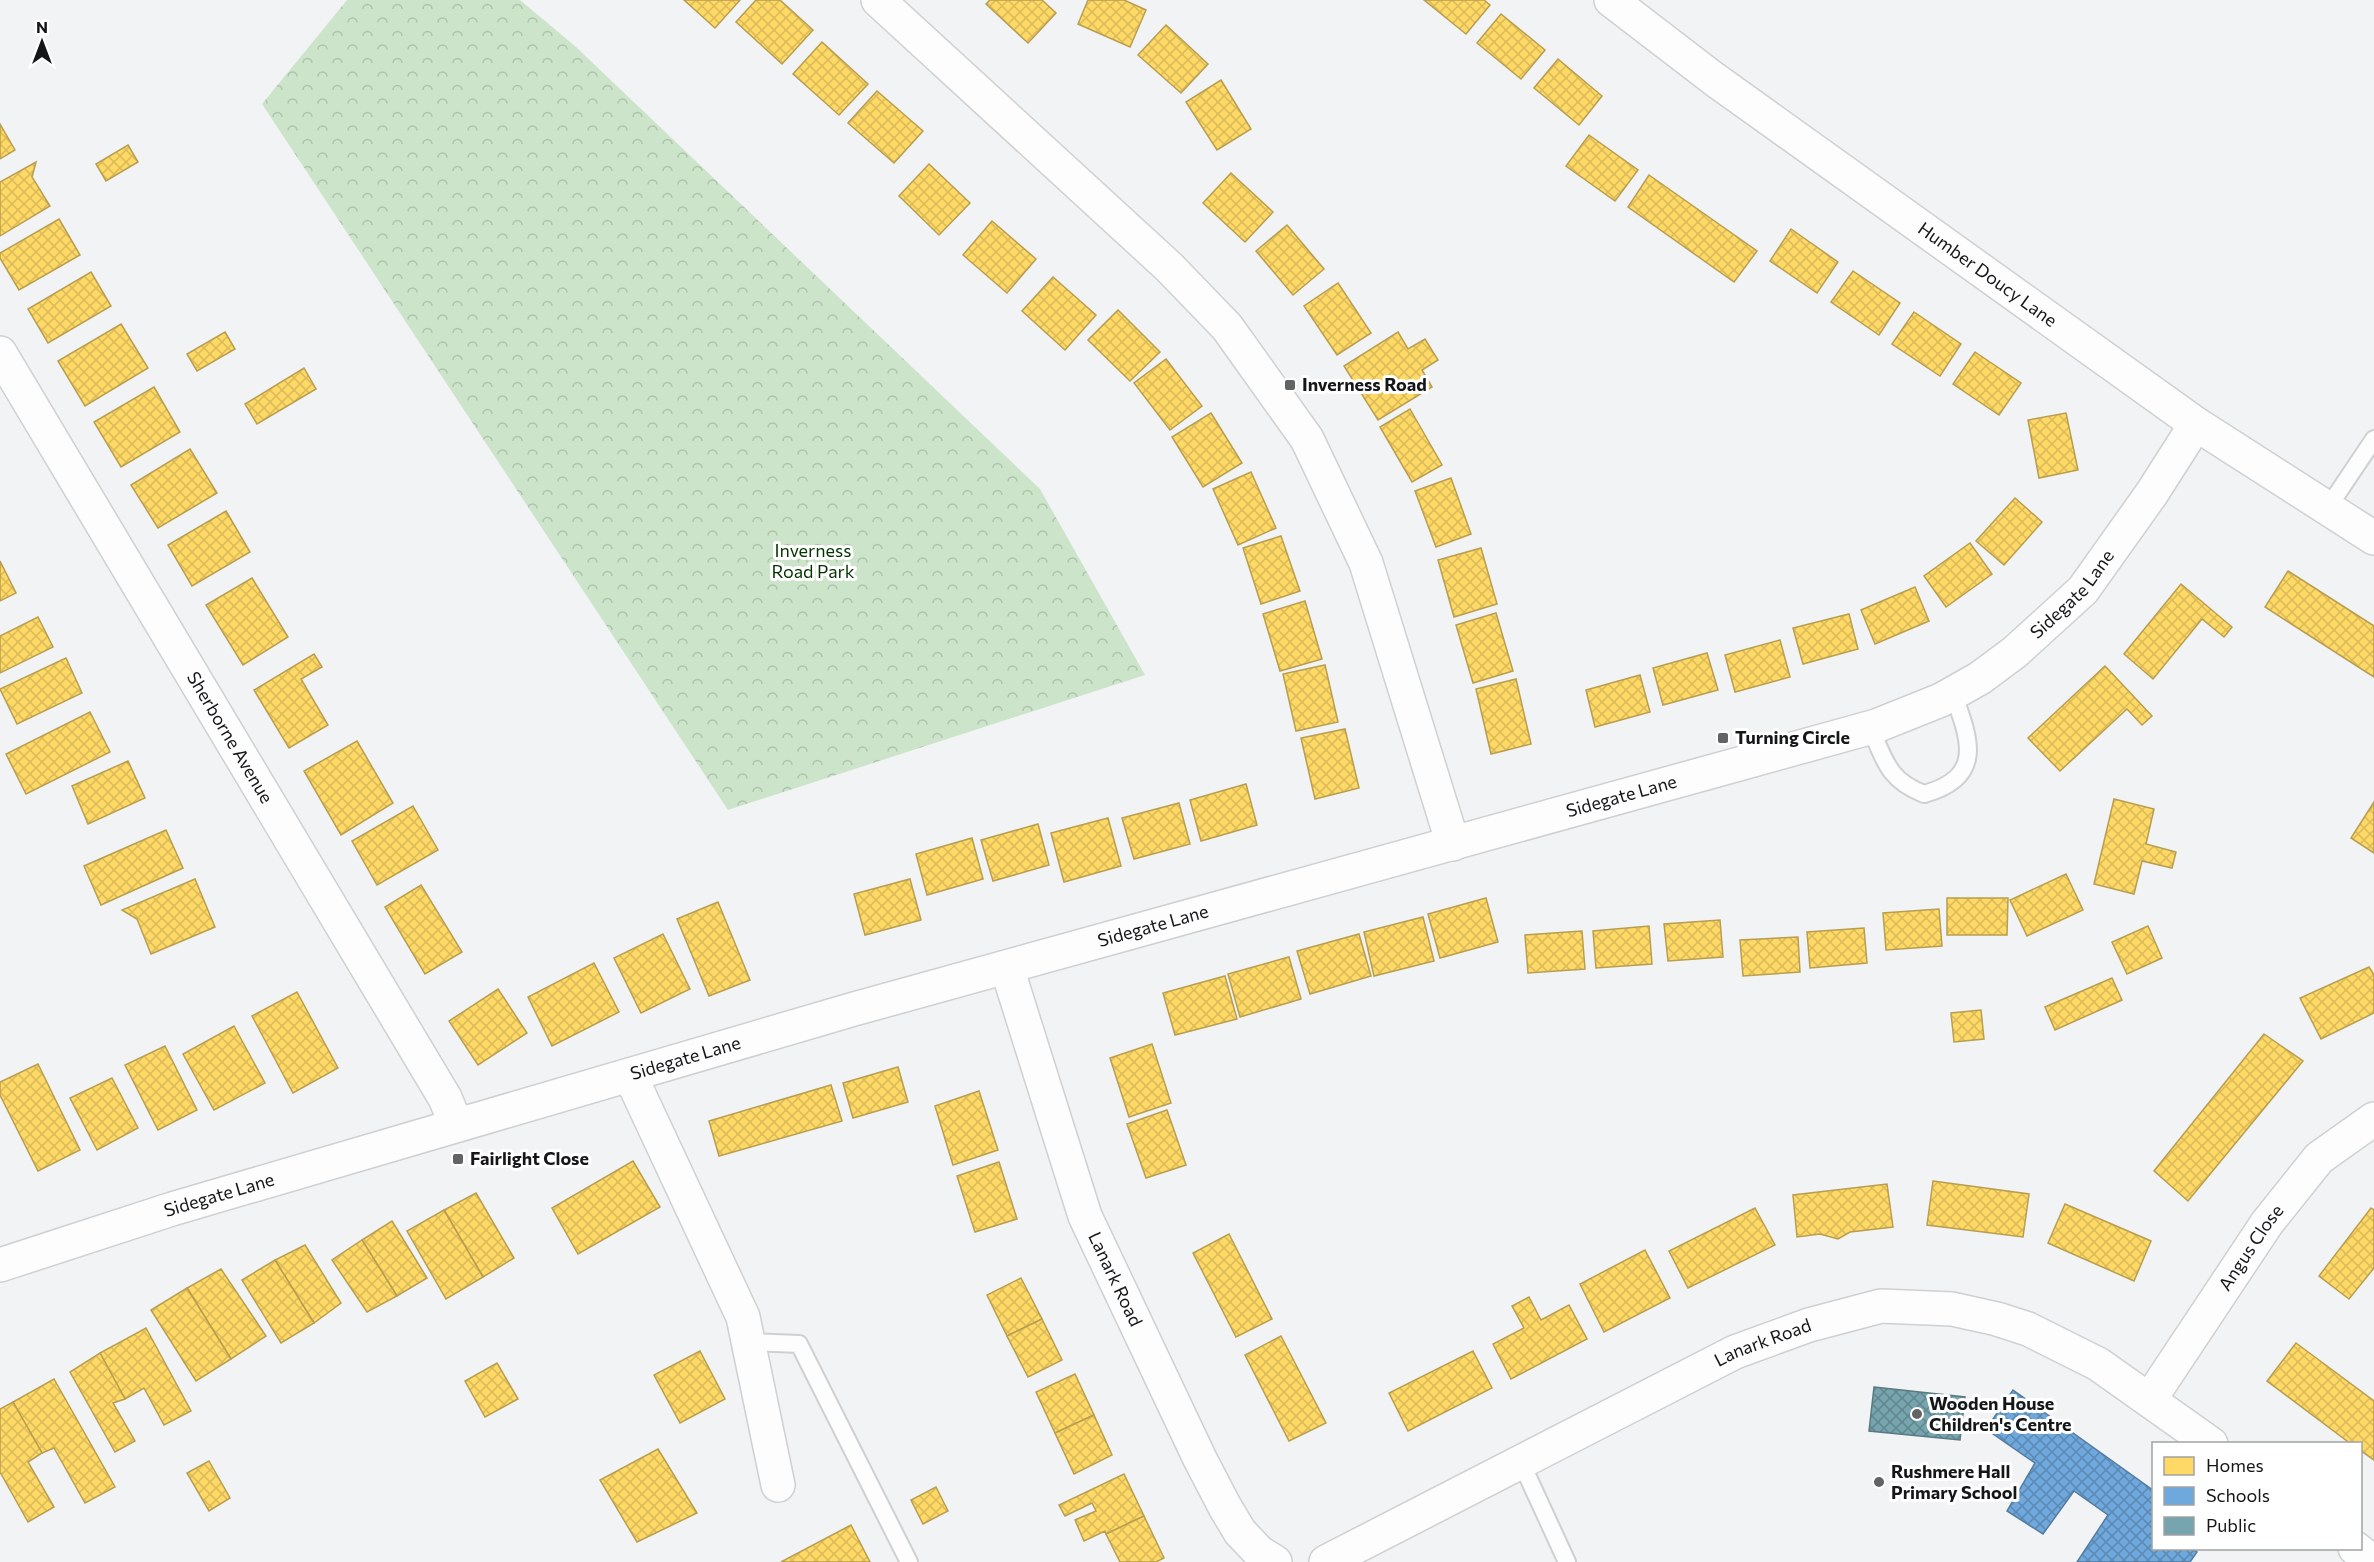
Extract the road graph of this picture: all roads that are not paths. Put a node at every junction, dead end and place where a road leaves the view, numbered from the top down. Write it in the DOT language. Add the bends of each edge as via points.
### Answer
graph roads {
  1 [pos="878,0"];
  2 [pos="1611,0"];
  3 [pos="0,353"];
  4 [pos="2196,424"];
  5 [pos="2374,439"];
  6 [pos="2327,509"];
  7 [pos="2374,538"];
  8 [pos="1953,693"];
  9 [pos="1870,727"];
  10 [pos="1452,844"];
  11 [pos="1007,968"];
  12 [pos="630,1075"];
  13 [pos="2374,1119"];
  14 [pos="456,1125"];
  15 [pos="0,1265"];
  16 [pos="750,1342"];
  17 [pos="2150,1400"];
  18 [pos="2210,1442"];
  19 [pos="1521,1462"];
  20 [pos="778,1485"];
  21 [pos="2358,1550"];
  22 [pos="909,1562"];
  23 [pos="1275,1562"];
  24 [pos="1326,1562"];
  25 [pos="1567,1562"];
  26 [pos="2373,1562"];
  1 -- 10 [label="street" via="1169,267 1227,327 1308,439 1366,563"];
  2 -- 4 [label="street, Humber Doucy Lane" via="1714,79"];
  3 -- 14 [label="street, Sherborne Avenue" via="445,1098"];
  4 -- 6 [label="street, Humber Doucy Lane"];
  4 -- 8 [label="street, Sidegate Lane" via="2084,590 2015,652"];
  5 -- 6 [label="lane"];
  6 -- 7 [label="street, Humber Doucy Lane"];
  8 -- 9 [label="street, Sidegate Lane"];
  8 -- 9 [label="lane" via="1968,734 1969,755 1960,774 1944,788 1924,794 1902,783 1885,761"];
  9 -- 10 [label="street, Sidegate Lane"];
  10 -- 11 [label="street, Sidegate Lane"];
  11 -- 12 [label="street, Sidegate Lane"];
  11 -- 23 [label="street, Lanark Road" via="1085,1216 1225,1507 1240,1532"];
  12 -- 14 [label="street, Sidegate Lane"];
  12 -- 16 [label="street" via="743,1317"];
  13 -- 17 [label="street, Angus Close" via="2319,1158 2267,1223"];
  14 -- 15 [label="street, Sidegate Lane" via="172,1209"];
  16 -- 20 [label="street"];
  16 -- 22 [label="lane" via="799,1344"];
  17 -- 18 [label="street, Lanark Road"];
  17 -- 19 [label="street, Lanark Road" via="2098,1364 2028,1329 1952,1309 1881,1306 1809,1325 1735,1352"];
  19 -- 24 [label="street, Lanark Road"];
  19 -- 25 [label="lane"];
  21 -- 26 [label="street"];
}
